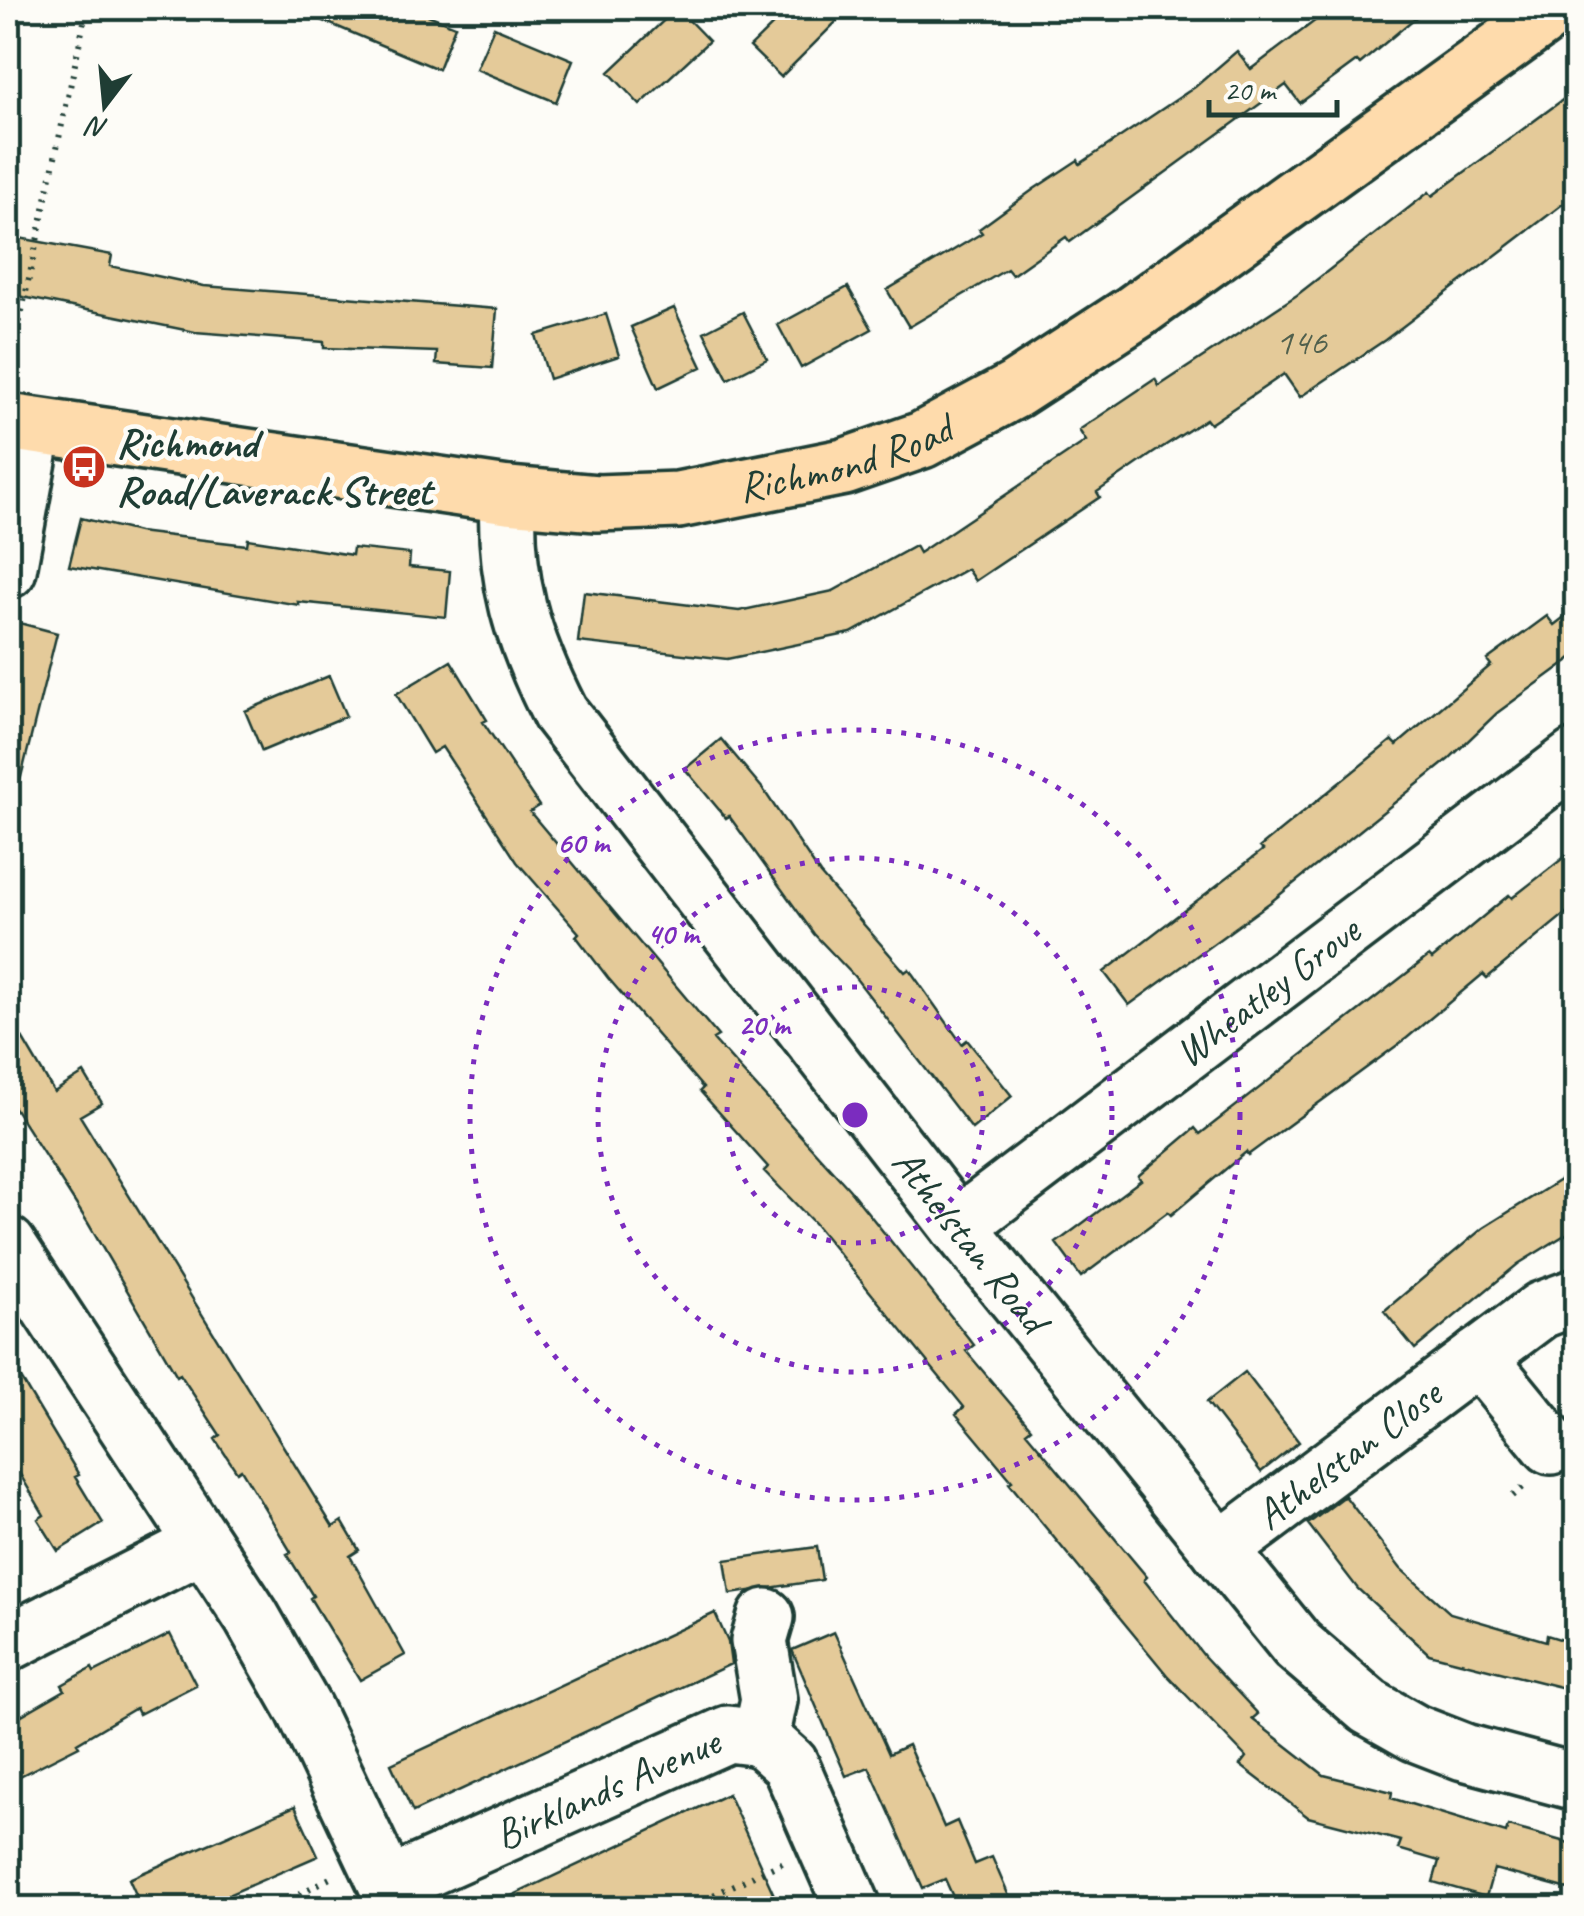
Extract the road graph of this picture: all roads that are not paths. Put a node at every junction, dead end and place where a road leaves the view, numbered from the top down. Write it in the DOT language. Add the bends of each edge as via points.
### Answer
graph roads {
  1 [pos="1542,11"];
  2 [pos="21,425"];
  3 [pos="508,495"];
  4 [pos="8,570"];
  5 [pos="1576,757"];
  6 [pos="958,1226"];
  7 [pos="8,1245"];
  8 [pos="1576,1297"];
  9 [pos="1478,1357"];
  10 [pos="1551,1446"];
  11 [pos="203,1544"];
  12 [pos="1220,1550"];
  13 [pos="766,1617"];
  14 [pos="8,1642"];
  15 [pos="761,1738"];
  16 [pos="1576,1782"];
  17 [pos="386,1883"];
  18 [pos="853,1908"];
  1 -- 3 [label="main road, Richmond Road" via="1135,312 1015,390 922,440 844,467 678,500 597,503"];
  2 -- 3 [label="main road, Richmond Road"];
  2 -- 4 [label="street"];
  3 -- 6 [label="street, Athelstan Road" via="512,588 528,650 560,713"];
  5 -- 6 [label="street, Wheatley Grove"];
  6 -- 12 [label="street, Athelstan Road"];
  7 -- 11 [label="street"];
  8 -- 9 [label="street, Athelstan Close" via="1541,1310"];
  9 -- 10 [label="street, Athelstan Close"];
  9 -- 12 [label="street, Athelstan Close"];
  11 -- 14 [label="street"];
  11 -- 17 [label="street" via="304,1708"];
  12 -- 16 [label="street, Athelstan Road" via="1297,1645 1369,1707 1464,1752"];
  13 -- 15 [label="street" via="759,1641 768,1700"];
  15 -- 17 [label="street, Birklands Avenue" via="728,1734"];
  15 -- 18 [label="street, Birklands Avenue" via="790,1764"];
}
